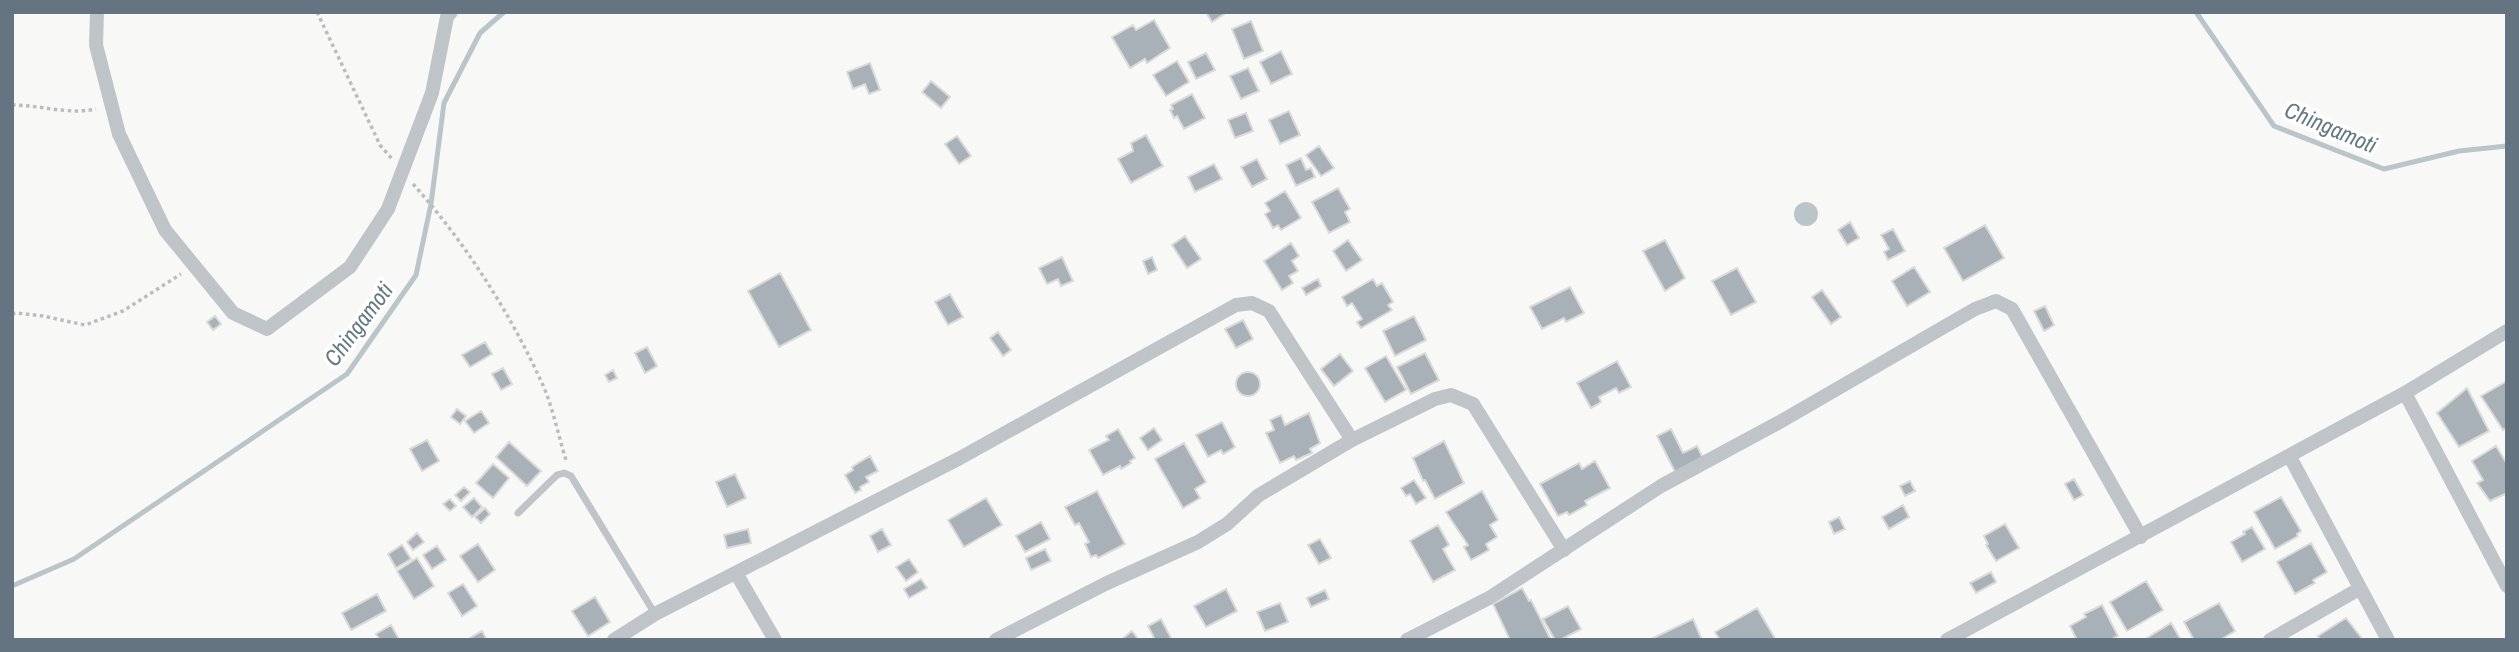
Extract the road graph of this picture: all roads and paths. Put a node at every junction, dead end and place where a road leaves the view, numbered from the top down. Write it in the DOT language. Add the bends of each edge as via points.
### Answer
graph roads {
  1 [pos="97,12"];
  2 [pos="317,12"];
  3 [pos="451,12"];
  4 [pos="12,106"];
  5 [pos="112,106"];
  6 [pos="401,170"];
  7 [pos="195,267"];
  8 [pos="12,314"];
  9 [pos="2507,331"];
  10 [pos="2405,393"];
  11 [pos="1352,440"];
  12 [pos="2290,457"];
  13 [pos="571,476"];
  14 [pos="518,513"];
  15 [pos="2141,537"];
  16 [pos="1564,550"];
  17 [pos="736,573"];
  18 [pos="2507,586"];
  19 [pos="2359,589"];
  20 [pos="655,614"];
  21 [pos="614,640"];
  22 [pos="775,640"];
  23 [pos="996,640"];
  24 [pos="1407,640"];
  25 [pos="1947,640"];
  26 [pos="2270,640"];
  27 [pos="2388,640"];
  1 -- 5 [label="street" via="96,45"];
  2 -- 6 [label="path" via="380,145"];
  3 -- 6 [label="street" via="432,93"];
  4 -- 5 [label="path" via="60,112"];
  5 -- 7 [label="street" via="119,134 165,230"];
  6 -- 7 [label="street" via="388,209 350,267 267,329 233,313"];
  6 -- 13 [label="path" via="485,278 542,382"];
  7 -- 8 [label="path" via="123,311 85,325"];
  9 -- 10 [label="street"];
  10 -- 12 [label="street"];
  10 -- 18 [label="street"];
  11 -- 16 [label="street" via="1435,398 1462,398 1473,404"];
  11 -- 17 [label="street" via="1269,311 1252,303 1236,305 960,458"];
  11 -- 23 [label="street" via="1259,495 1198,542"];
  12 -- 15 [label="street"];
  12 -- 19 [label="street"];
  13 -- 14 [label="lane" via="557,475"];
  13 -- 20 [label="lane"];
  15 -- 16 [label="street" via="2012,309 1996,301 1661,486"];
  15 -- 25 [label="street"];
  16 -- 24 [label="street" via="1489,598"];
  17 -- 20 [label="street"];
  17 -- 22 [label="street"];
  19 -- 26 [label="street"];
  19 -- 27 [label="street"];
  20 -- 21 [label="street"];
}
